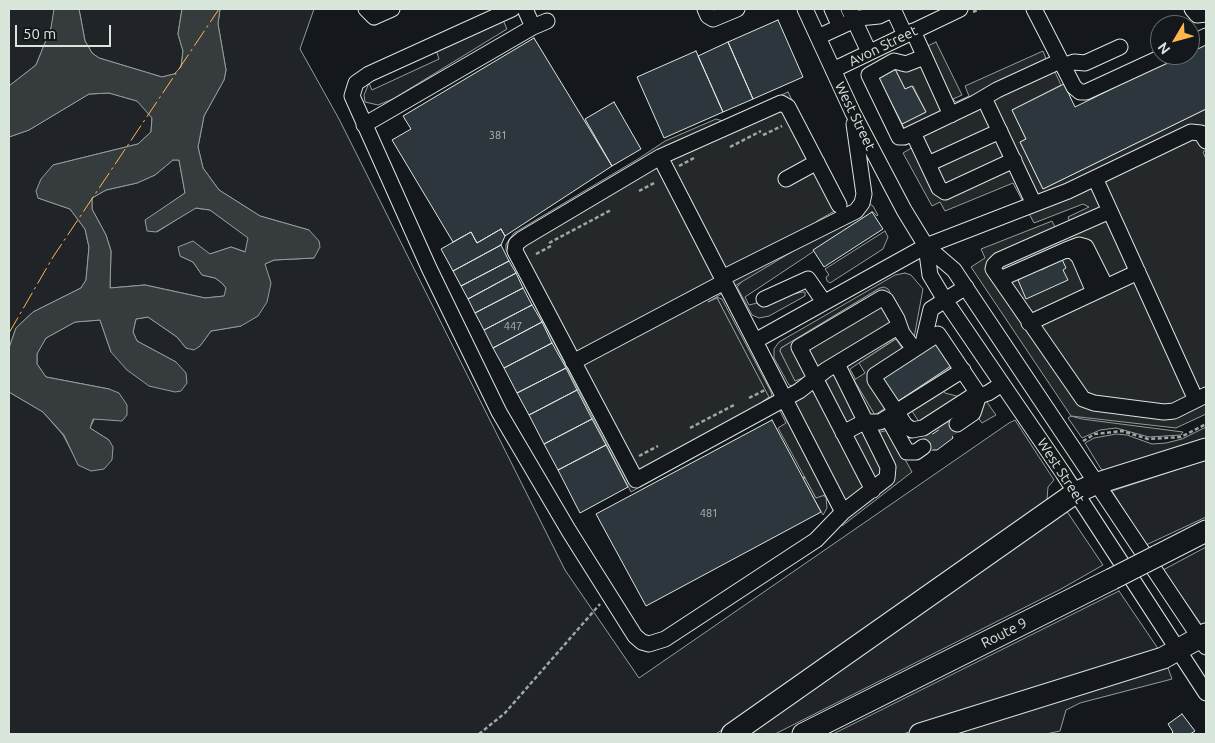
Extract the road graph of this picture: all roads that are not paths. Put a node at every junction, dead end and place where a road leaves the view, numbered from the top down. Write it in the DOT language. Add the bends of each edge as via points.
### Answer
graph roads {
  1 [pos="366,9"];
  2 [pos="392,9"];
  3 [pos="512,9"];
  4 [pos="525,9"];
  5 [pos="704,9"];
  6 [pos="737,9"];
  7 [pos="805,9"];
  8 [pos="832,9"];
  9 [pos="840,9"];
  10 [pos="894,9"];
  11 [pos="960,9"];
  12 [pos="1034,9"];
  13 [pos="1192,9"];
  14 [pos="1206,14"];
  15 [pos="851,18"];
  16 [pos="547,21"];
  17 [pos="533,27"];
  18 [pos="909,33"];
  19 [pos="818,37"];
  20 [pos="1120,47"];
  21 [pos="869,52"];
  22 [pos="924,57"];
  23 [pos="1150,62"];
  24 [pos="1062,63"];
  25 [pos="833,70"];
  26 [pos="984,98"];
  27 [pos="853,113"];
  28 [pos="951,115"];
  29 [pos="364,125"];
  30 [pos="1000,131"];
  31 [pos="913,133"];
  32 [pos="1206,141"];
  33 [pos="660,157"];
  34 [pos="1014,160"];
  35 [pos="817,162"];
  36 [pos="928,164"];
  37 [pos="1095,178"];
  38 [pos="786,179"];
  39 [pos="1068,191"];
  40 [pos="1103,197"];
  41 [pos="1034,204"];
  42 [pos="839,206"];
  43 [pos="1110,211"];
  44 [pos="926,246"];
  45 [pos="1138,272"];
  46 [pos="1000,279"];
  47 [pos="723,280"];
  48 [pos="966,287"];
  49 [pos="1100,290"];
  50 [pos="764,299"];
  51 [pos="945,300"];
  52 [pos="824,302"];
  53 [pos="1029,322"];
  54 [pos="899,326"];
  55 [pos="755,341"];
  56 [pos="918,346"];
  57 [pos="573,362"];
  58 [pos="837,364"];
  59 [pos="963,370"];
  60 [pos="816,379"];
  61 [pos="1002,384"];
  62 [pos="979,395"];
  63 [pos="1201,398"];
  64 [pos="785,399"];
  65 [pos="892,415"];
  66 [pos="864,422"];
  67 [pos="957,424"];
  68 [pos="843,433"];
  69 [pos="923,447"];
  70 [pos="1206,449"];
  71 [pos="1095,484"];
  72 [pos="872,490"];
  73 [pos="1076,494"];
  74 [pos="843,512"];
  75 [pos="1206,531"];
  76 [pos="1204,640"];
  77 [pos="1178,651"];
  78 [pos="1206,694"];
  79 [pos="732,734"];
  80 [pos="803,734"];
  81 [pos="920,734"];
  1 -- 2 [label="street" via="374,16"];
  3 -- 29 [label="street" via="362,78 354,86 352,96"];
  4 -- 17 [label="street"];
  5 -- 6 [label="street" via="710,18 715,18"];
  7 -- 19 [label="street, West Street"];
  8 -- 15 [label="street"];
  9 -- 15 [label="street"];
  10 -- 15 [label="street" via="874,17"];
  10 -- 18 [label="street"];
  11 -- 18 [label="street, Avon Street"];
  12 -- 24 [label="street"];
  13 -- 14 [label="street" via="1197,15"];
  15 -- 19 [label="street"];
  15 -- 21 [label="street"];
  16 -- 17 [label="street"];
  17 -- 29 [label="street"];
  18 -- 21 [label="street, Avon Street"];
  18 -- 22 [label="street"];
  19 -- 25 [label="street, West Street"];
  20 -- 24 [label="street" via="1085,62"];
  21 -- 25 [label="street, Avon Street"];
  22 -- 28 [label="street"];
  22 -- 31 [label="street" via="906,64 894,61 869,75 897,135 902,138"];
  23 -- 24 [label="street" via="1083,92 1074,87"];
  24 -- 26 [label="street"];
  25 -- 27 [label="street, West Street"];
  26 -- 28 [label="street"];
  26 -- 30 [label="street"];
  27 -- 44 [label="street, West Street"];
  27 -- 47 [label="street" via="863,184 862,203 856,211"];
  28 -- 31 [label="street"];
  29 -- 74 [label="street" via="499,412 635,636 649,644 657,642 816,540"];
  30 -- 34 [label="street"];
  30 -- 36 [label="street"];
  31 -- 36 [label="street"];
  32 -- 37 [label="street" via="1201,133 1194,130"];
  33 -- 35 [label="street" via="778,104 788,107"];
  33 -- 47 [label="street"];
  33 -- 57 [label="street" via="522,239 515,247 516,255"];
  34 -- 36 [label="street" via="945,192 939,188"];
  34 -- 41 [label="street"];
  35 -- 38 [label="street"];
  35 -- 42 [label="street"];
  37 -- 39 [label="street"];
  37 -- 40 [label="street"];
  39 -- 40 [label="street" via="1089,192"];
  39 -- 41 [label="street"];
  40 -- 43 [label="street"];
  41 -- 44 [label="street"];
  43 -- 45 [label="street"];
  43 -- 46 [label="street" via="999,260 993,269"];
  44 -- 48 [label="street, West Street" via="954,270"];
  44 -- 51 [label="street, West Street" via="930,275"];
  44 -- 52 [label="street"];
  45 -- 49 [label="street"];
  45 -- 63 [label="street"];
  46 -- 49 [label="street" via="1066,250 1079,257"];
  46 -- 53 [label="street"];
  47 -- 55 [label="street"];
  47 -- 57 [label="street"];
  48 -- 51 [label="street"];
  48 -- 71 [label="street, West Street"];
  49 -- 53 [label="street"];
  50 -- 52 [label="street" via="808,279"];
  51 -- 56 [label="street" via="929,312"];
  51 -- 61 [label="street, West Street"];
  52 -- 55 [label="street"];
  53 -- 63 [label="street" via="1083,399 1164,412 1174,411"];
  54 -- 56 [label="street"];
  54 -- 58 [label="street"];
  54 -- 60 [label="street" via="882,298 802,343 799,347"];
  55 -- 64 [label="street"];
  56 -- 59 [label="street" via="936,334 941,335"];
  56 -- 65 [label="street" via="874,378"];
  57 -- 64 [label="street" via="634,478 639,479"];
  58 -- 60 [label="street"];
  58 -- 66 [label="street"];
  59 -- 62 [label="street"];
  59 -- 65 [label="street"];
  60 -- 64 [label="street"];
  60 -- 68 [label="street"];
  61 -- 62 [label="street"];
  61 -- 73 [label="street, West Street"];
  62 -- 65 [label="street" via="918,430 908,428"];
  62 -- 67 [label="street" via="973,413"];
  64 -- 74 [label="street"];
  65 -- 66 [label="street" via="876,423"];
  65 -- 69 [label="street" via="907,452 916,452"];
  66 -- 68 [label="street"];
  66 -- 72 [label="street" via="889,471 887,478"];
  68 -- 72 [label="street"];
  70 -- 71 [label="highway"];
  71 -- 73 [label="highway"];
  71 -- 76 [label="street, West Street"];
  72 -- 74 [label="street"];
  73 -- 77 [label="street, West Street"];
  73 -- 79 [label="highway"];
  75 -- 80 [label="highway, Route 9, bridge"];
  76 -- 77 [label="highway"];
  77 -- 78 [label="street, West Street"];
  77 -- 81 [label="highway"];
}
